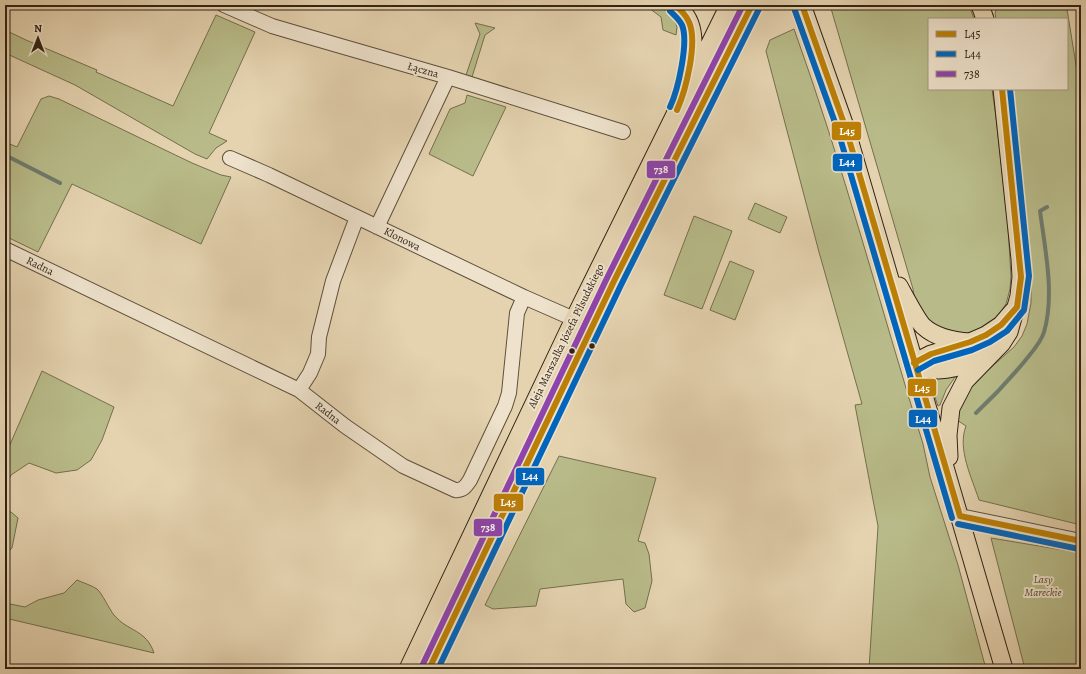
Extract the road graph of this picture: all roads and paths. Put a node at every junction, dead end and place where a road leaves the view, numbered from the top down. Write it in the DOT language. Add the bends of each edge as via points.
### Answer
graph roads {
  1 [pos="224,5"];
  2 [pos="675,5"];
  3 [pos="729,5"];
  4 [pos="752,5"];
  5 [pos="802,5"];
  6 [pos="980,5"];
  7 [pos="985,18"];
  8 [pos="448,77"];
  9 [pos="1002,90"];
  10 [pos="678,107"];
  11 [pos="623,132"];
  12 [pos="230,158"];
  13 [pos="357,217"];
  14 [pos="378,227"];
  15 [pos="5,249"];
  16 [pos="885,264"];
  17 [pos="524,297"];
  18 [pos="1017,306"];
  19 [pos="574,319"];
  20 [pos="970,342"];
  21 [pos="991,354"];
  22 [pos="914,363"];
  23 [pos="299,390"];
  24 [pos="950,483"];
  25 [pos="960,516"];
  26 [pos="1081,541"];
  27 [pos="408,669"];
  28 [pos="430,669"];
  29 [pos="1004,669"];
  1 -- 8 [label="street, Łączna" via="272,26"];
  2 -- 10 [label="main road" via="686,14 693,33 692,57"];
  3 -- 10 [label="main road, Aleja Marszałka Józefa Piłsudskiego"];
  4 -- 28 [label="main road, Aleja Marszałka Józefa Piłsudskiego" via="614,281"];
  5 -- 16 [label="main road" via="846,129"];
  6 -- 7 [label="main road"];
  8 -- 11 [label="street, Łączna"];
  8 -- 14 [label="street"];
  9 -- 18 [label="main road" via="1020,271"];
  10 -- 19 [label="main road, Aleja Marszałka Józefa Piłsudskiego"];
  12 -- 13 [label="street, Klonowa"];
  13 -- 14 [label="street, Klonowa"];
  13 -- 23 [label="street" via="333,281 319,337 318,354"];
  14 -- 17 [label="street, Klonowa"];
  15 -- 23 [label="street, Radna"];
  16 -- 20 [label="main road" via="922,326 956,342"];
  16 -- 22 [label="main road"];
  17 -- 19 [label="street, Klonowa"];
  17 -- 23 [label="street, Radna" via="517,313 510,393 463,490 455,490 402,466"];
  18 -- 20 [label="main road" via="1001,325"];
  18 -- 21 [label="main road" via="1009,332"];
  19 -- 27 [label="main road, Aleja Marszałka Józefa Piłsudskiego"];
  20 -- 22 [label="main road" via="931,354"];
  21 -- 22 [label="main road" via="945,370"];
  21 -- 24 [label="main road" via="965,381 952,408 948,435"];
  22 -- 24 [label="main road"];
  24 -- 25 [label="main road"];
  25 -- 26 [label="street"];
  25 -- 29 [label="main road"];
}
